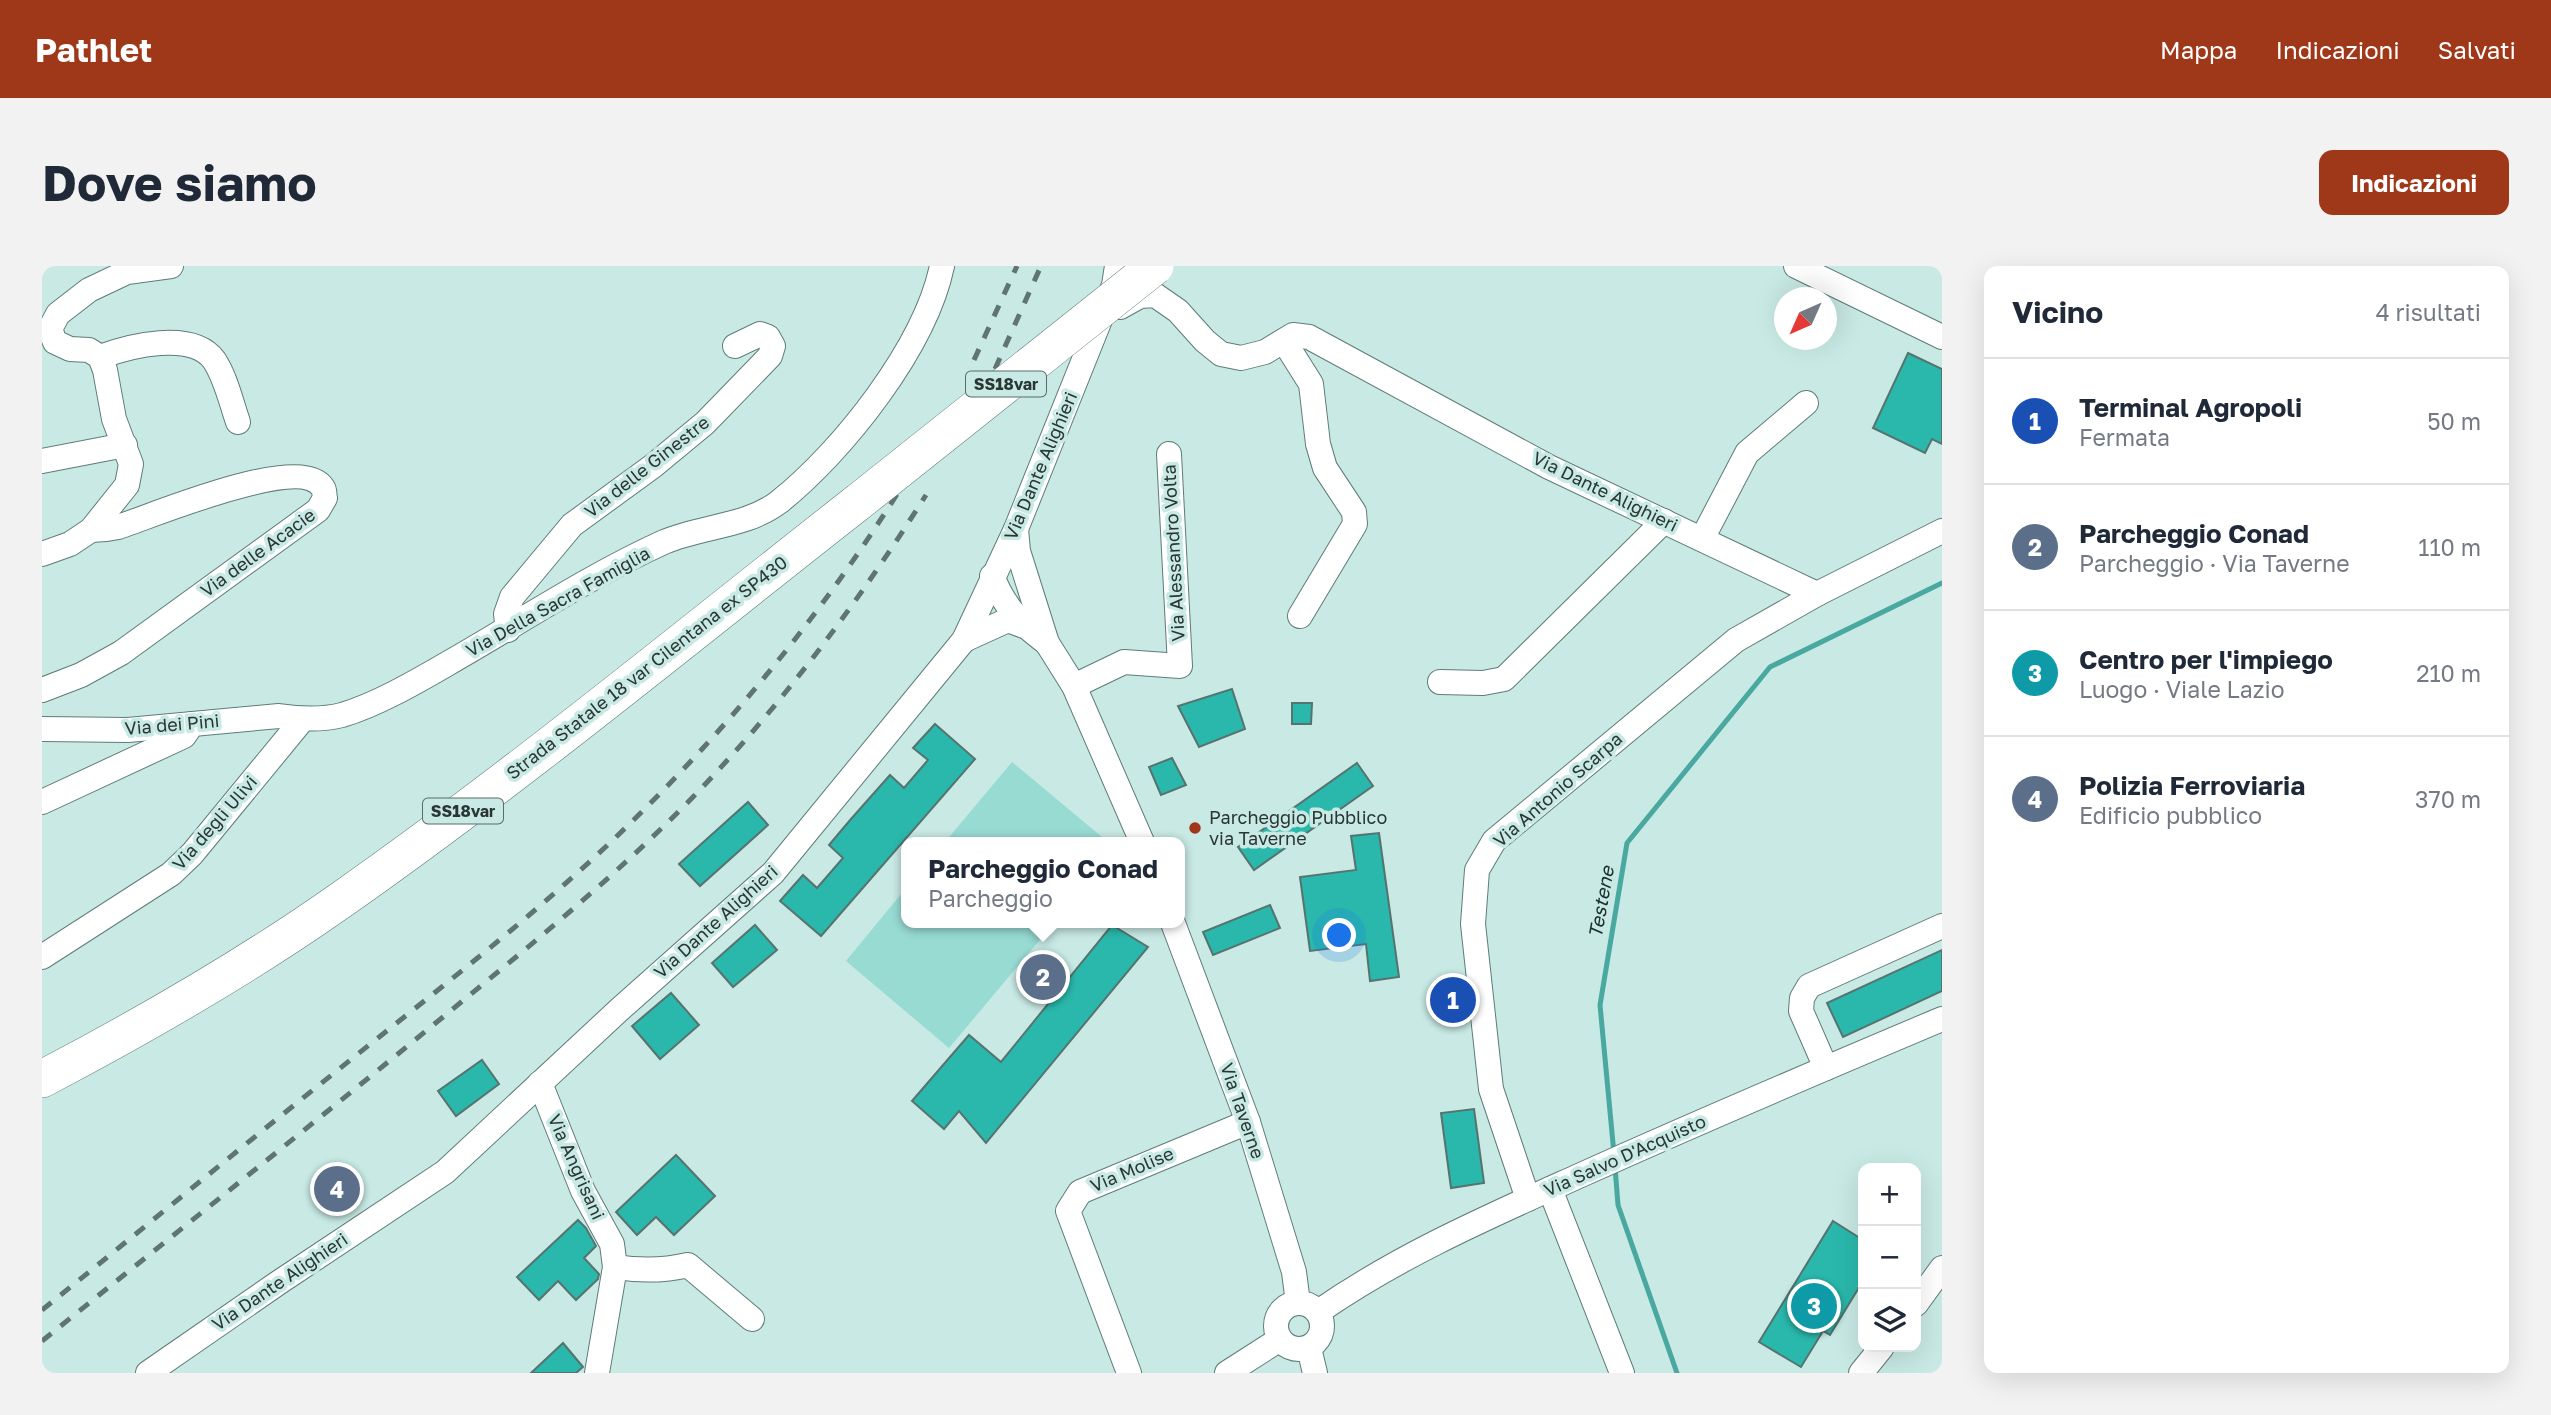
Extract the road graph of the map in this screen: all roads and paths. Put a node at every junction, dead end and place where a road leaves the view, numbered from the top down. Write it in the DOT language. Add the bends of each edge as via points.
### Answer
graph roads {
  1 [pos="172,266"];
  2 [pos="942,266"];
  3 [pos="1156,266"];
  4 [pos="1796,266"];
  5 [pos="1119,272"];
  6 [pos="1101,317"];
  7 [pos="1942,337"];
  8 [pos="1284,341"];
  9 [pos="735,346"];
  10 [pos="100,356"];
  11 [pos="1806,403"];
  12 [pos="238,422"];
  13 [pos="125,445"];
  14 [pos="1169,454"];
  15 [pos="42,461"];
  16 [pos="1664,521"];
  17 [pos="1016,529"];
  18 [pos="91,530"];
  19 [pos="1942,531"];
  20 [pos="1702,539"];
  21 [pos="42,554"];
  22 [pos="992,576"];
  23 [pos="1816,594"];
  24 [pos="1035,604"];
  25 [pos="1300,616"];
  26 [pos="1024,626"];
  27 [pos="508,630"];
  28 [pos="964,640"];
  29 [pos="1047,643"];
  30 [pos="1440,681"];
  31 [pos="1074,686"];
  32 [pos="42,691"];
  33 [pos="303,719"];
  34 [pos="193,724"];
  35 [pos="42,729"];
  36 [pos="42,802"];
  37 [pos="1140,837"];
  38 [pos="1942,926"];
  39 [pos="1175,928"];
  40 [pos="42,957"];
  41 [pos="1942,1019"];
  42 [pos="1826,1068"];
  43 [pos="42,1079"];
  44 [pos="540,1083"];
  45 [pos="1248,1122"];
  46 [pos="1545,1191"];
  47 [pos="615,1267"];
  48 [pos="1939,1273"];
  49 [pos="1921,1297"];
  50 [pos="1308,1308"];
  51 [pos="752,1319"];
  52 [pos="1280,1339"];
  53 [pos="1309,1348"];
  54 [pos="1878,1352"];
  55 [pos="148,1373"];
  56 [pos="597,1373"];
  57 [pos="1129,1373"];
  58 [pos="1227,1373"];
  59 [pos="1315,1373"];
  60 [pos="1622,1373"];
  61 [pos="1861,1373"];
  1 -- 10 [label="street" via="127,272 89,290 58,314 50,329 55,342"];
  2 -- 27 [label="street, Via Della Sacra Famiglia" via="925,320 894,371 847,437 786,496 752,517 666,541 596,576"];
  3 -- 43 [label="highway, Strada Statale 18 var Cilentana ex SP430 / SS18var, bridge" via="568,732 340,901 197,993"];
  4 -- 7 [label="street"];
  5 -- 6 [label="street, Via Dante Alighieri"];
  6 -- 8 [label="street, Via Dante Alighieri" via="1140,296 1154,295 1178,311 1221,354 1241,358"];
  6 -- 17 [label="street, Via Dante Alighieri"];
  8 -- 16 [label="street, Via Dante Alighieri" via="1293,335 1309,337 1549,467"];
  8 -- 25 [label="street" via="1311,384 1325,468 1354,512 1355,524"];
  9 -- 27 [label="street, Via delle Ginestre" via="760,334 773,346 769,356 705,423 572,525 512,597 506,614"];
  10 -- 12 [label="street" via="166,342 198,347 213,359"];
  10 -- 13 [label="street" via="114,419"];
  11 -- 20 [label="street" via="1747,453"];
  13 -- 15 [label="street"];
  13 -- 18 [label="street" via="131,464 127,485"];
  14 -- 31 [label="street, Via Alessandro Volta" via="1180,666 1124,662"];
  16 -- 20 [label="street, Via Dante Alighieri"];
  16 -- 30 [label="street" via="1504,679"];
  17 -- 22 [label="street, Via Dante Alighieri"];
  17 -- 24 [label="street"];
  18 -- 21 [label="street"];
  18 -- 32 [label="street, Via delle Acacie" via="115,528 225,489 284,477 313,480 323,487 325,498 318,510 121,653"];
  19 -- 23 [label="street, Via Antonio Scarpa"];
  20 -- 23 [label="street"];
  22 -- 24 [label="street" via="1016,584"];
  22 -- 26 [label="street" via="1002,600"];
  22 -- 28 [label="street, Via Dante Alighieri"];
  23 -- 46 [label="street, Via Antonio Scarpa" via="1736,640 1690,677 1494,841 1477,870 1473,924 1491,1088"];
  24 -- 29 [label="street"];
  26 -- 28 [label="street" via="1008,620"];
  26 -- 29 [label="street"];
  27 -- 33 [label="street, Via Della Sacra Famiglia" via="407,687 341,715"];
  28 -- 44 [label="street, Via Dante Alighieri" via="773,873"];
  29 -- 31 [label="street"];
  31 -- 37 [label="street"];
  33 -- 34 [label="street, Via dei Pini" via="279,716"];
  33 -- 40 [label="street, Via degli Ulivi" via="171,874"];
  34 -- 35 [label="street, Via dei Pini" via="128,730"];
  34 -- 36 [label="street" via="184,736"];
  38 -- 42 [label="street" via="1809,986 1801,1011"];
  39 -- 45 [label="street, Via Taverne"];
  41 -- 42 [label="street, Via Salvo D'Acquisto"];
  42 -- 46 [label="street, Via Salvo D'Acquisto"];
  44 -- 47 [label="street, Via Angrisani" via="583,1191 612,1244"];
  44 -- 55 [label="street, Via Dante Alighieri" via="445,1172"];
  45 -- 50 [label="street, Via Taverne"];
  45 -- 57 [label="street, Via Molise" via="1080,1192 1068,1211"];
  46 -- 50 [label="street, Via Salvo D'Acquisto" via="1432,1242"];
  46 -- 60 [label="street, Via Antonio Scarpa"];
  47 -- 51 [label="street" via="641,1271 688,1265"];
  47 -- 56 [label="street, Via Angrisani"];
  48 -- 49 [label="street"];
  50 -- 52 [label="street" via="1285,1308 1277,1319"];
  50 -- 53 [label="street" via="1321,1318 1322,1332"];
  52 -- 53 [label="street" via="1290,1348"];
  52 -- 58 [label="street"];
  53 -- 59 [label="street"];
  54 -- 61 [label="street"];
}
